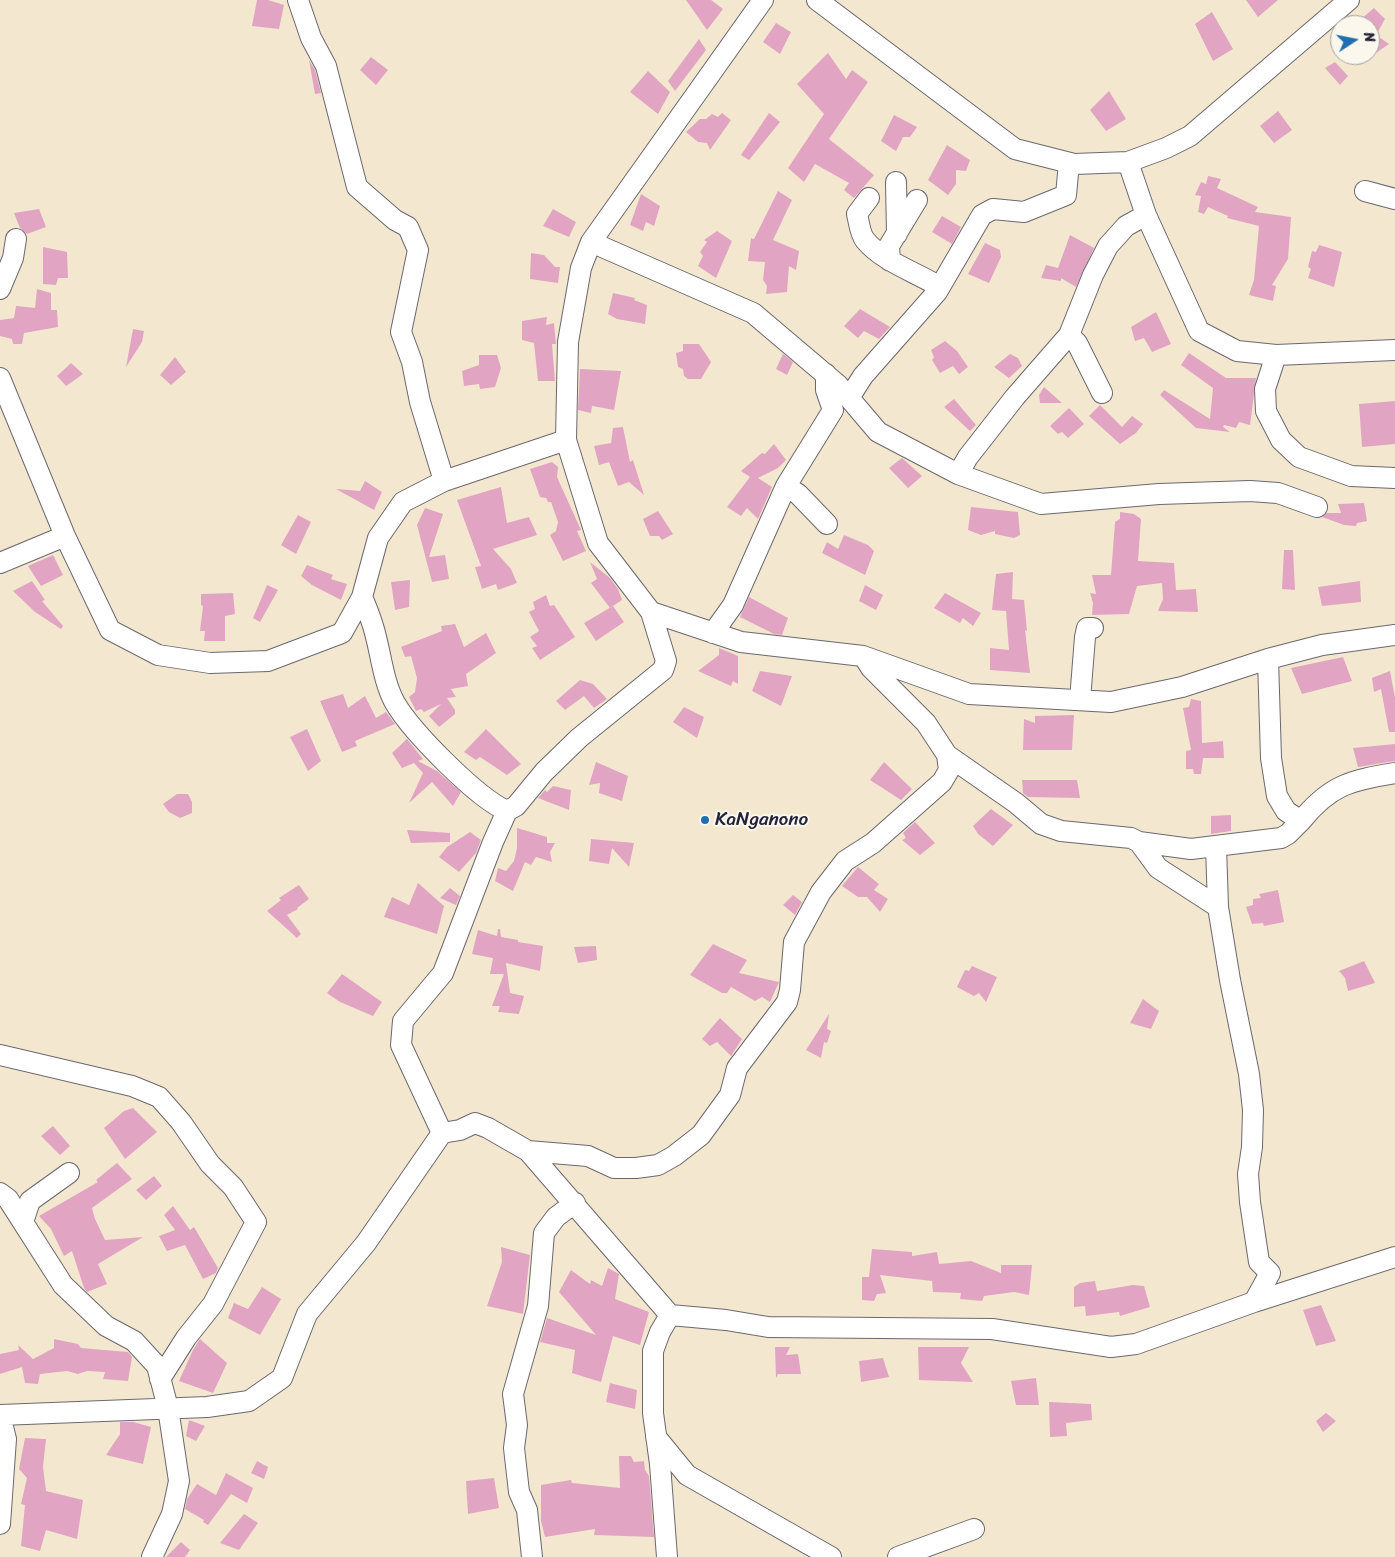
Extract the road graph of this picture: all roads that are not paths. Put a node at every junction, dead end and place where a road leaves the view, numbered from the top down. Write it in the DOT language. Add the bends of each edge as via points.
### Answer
graph roads {
  1 [pos="298,0"];
  2 [pos="763,0"];
  3 [pos="819,0"];
  4 [pos="1349,0"];
  5 [pos="1128,162"];
  6 [pos="1069,163"];
  7 [pos="896,182"];
  8 [pos="1365,191"];
  9 [pos="870,198"];
  10 [pos="1395,199"];
  11 [pos="917,200"];
  12 [pos="1146,215"];
  13 [pos="897,234"];
  14 [pos="16,240"];
  15 [pos="591,242"];
  16 [pos="890,261"];
  17 [pos="940,287"];
  18 [pos="0,288"];
  19 [pos="1069,335"];
  20 [pos="1395,350"];
  21 [pos="1276,355"];
  22 [pos="826,374"];
  23 [pos="1,385"];
  24 [pos="1102,392"];
  25 [pos="849,398"];
  26 [pos="566,440"];
  27 [pos="958,474"];
  28 [pos="1395,478"];
  29 [pos="444,482"];
  30 [pos="786,486"];
  31 [pos="1317,507"];
  32 [pos="826,524"];
  33 [pos="65,536"];
  34 [pos="0,563"];
  35 [pos="362,597"];
  36 [pos="651,612"];
  37 [pos="1094,628"];
  38 [pos="713,633"];
  39 [pos="1395,634"];
  40 [pos="863,656"];
  41 [pos="1268,659"];
  42 [pos="1080,700"];
  43 [pos="948,755"];
  44 [pos="1395,773"];
  45 [pos="508,812"];
  46 [pos="1301,821"];
  47 [pos="1139,842"];
  48 [pos="1216,846"];
  49 [pos="1218,907"];
  50 [pos="0,1055"];
  51 [pos="442,1134"];
  52 [pos="528,1151"];
  53 [pos="69,1173"];
  54 [pos="0,1194"];
  55 [pos="575,1203"];
  56 [pos="23,1222"];
  57 [pos="1395,1257"];
  58 [pos="1254,1302"];
  59 [pos="670,1315"];
  60 [pos="160,1378"];
  61 [pos="168,1408"];
  62 [pos="0,1415"];
  63 [pos="656,1437"];
  64 [pos="0,1524"];
  65 [pos="974,1528"];
  66 [pos="152,1557"];
  67 [pos="532,1557"];
  68 [pos="667,1557"];
  69 [pos="831,1557"];
  70 [pos="898,1557"];
  1 -- 29 [label="street" via="311,38 326,66 357,186 395,220 408,226 418,250 401,332"];
  2 -- 15 [label="street"];
  3 -- 6 [label="street" via="1015,149"];
  4 -- 5 [label="street" via="1190,136"];
  5 -- 6 [label="street"];
  5 -- 12 [label="street"];
  6 -- 17 [label="street" via="1066,196 1024,212 993,209 982,215"];
  7 -- 13 [label="street"];
  8 -- 10 [label="street"];
  9 -- 16 [label="street" via="857,214 863,239"];
  11 -- 13 [label="street"];
  12 -- 19 [label="street" via="1126,226 1108,246"];
  12 -- 21 [label="street" via="1199,331 1237,351"];
  13 -- 16 [label="street" via="889,246"];
  14 -- 18 [label="street" via="13,258"];
  15 -- 22 [label="street" via="753,313"];
  15 -- 26 [label="street" via="580,268 568,342"];
  16 -- 17 [label="street"];
  17 -- 25 [label="street" via="863,376"];
  19 -- 24 [label="street" via="1077,343"];
  19 -- 27 [label="street" via="1015,397"];
  20 -- 21 [label="street"];
  21 -- 28 [label="street" via="1265,389 1266,411 1281,440 1299,457 1351,476"];
  22 -- 25 [label="street"];
  22 -- 30 [label="street" via="826,390 833,410"];
  23 -- 33 [label="street"];
  25 -- 27 [label="street" via="878,432"];
  26 -- 29 [label="street"];
  26 -- 36 [label="street" via="598,543"];
  27 -- 31 [label="street" via="1041,504 1159,494 1250,491 1278,493"];
  29 -- 35 [label="street" via="403,502 378,538"];
  30 -- 32 [label="street" via="803,498"];
  30 -- 38 [label="street" via="733,605"];
  33 -- 34 [label="street"];
  33 -- 35 [label="street" via="110,630 158,655 210,663 268,661 342,632"];
  35 -- 45 [label="street" via="395,703 466,782 495,806"];
  36 -- 38 [label="street"];
  36 -- 45 [label="street" via="666,661 663,670 579,738"];
  37 -- 42 [label="street" via="1087,628 1085,637"];
  38 -- 40 [label="street" via="741,642"];
  39 -- 41 [label="street" via="1322,645"];
  40 -- 42 [label="street" via="968,694"];
  40 -- 43 [label="street" via="926,723"];
  41 -- 42 [label="street" via="1182,687 1111,702"];
  41 -- 46 [label="street" via="1270,748 1277,796 1286,811"];
  43 -- 47 [label="street" via="1041,824 1060,831 1130,838"];
  43 -- 52 [label="street" via="949,770 942,782 873,843 846,861 821,892 794,942 787,1002 737,1068 730,1095 702,1135 658,1165 636,1168 614,1168 588,1156"];
  44 -- 46 [label="street" via="1340,786 1317,800"];
  45 -- 51 [label="street" via="492,842 442,973 403,1021 401,1044"];
  46 -- 48 [label="street" via="1280,838"];
  47 -- 48 [label="street" via="1190,850"];
  47 -- 49 [label="street" via="1158,868"];
  48 -- 49 [label="street"];
  49 -- 58 [label="street" via="1251,1092 1250,1202 1259,1262 1270,1273"];
  50 -- 60 [label="street" via="132,1086 159,1097 210,1164 233,1187 256,1222 213,1304"];
  51 -- 52 [label="street" via="475,1123"];
  51 -- 61 [label="street" via="366,1243 307,1314 282,1378 249,1401"];
  52 -- 55 [label="street"];
  53 -- 56 [label="street" via="30,1201"];
  54 -- 56 [label="street" via="8,1199"];
  55 -- 59 [label="street"];
  55 -- 67 [label="street" via="556,1217 544,1233 538,1306 513,1394 519,1492 528,1510"];
  56 -- 60 [label="street" via="63,1285 106,1326 134,1341 157,1366"];
  57 -- 58 [label="street"];
  58 -- 59 [label="street" via="1136,1344 1111,1347 992,1329 768,1327"];
  59 -- 63 [label="street" via="653,1351"];
  60 -- 61 [label="street"];
  61 -- 62 [label="street"];
  61 -- 66 [label="street" via="179,1481 172,1514"];
  62 -- 64 [label="street" via="6,1439"];
  63 -- 68 [label="street"];
  63 -- 69 [label="street" via="687,1475"];
  65 -- 70 [label="street"];
}
